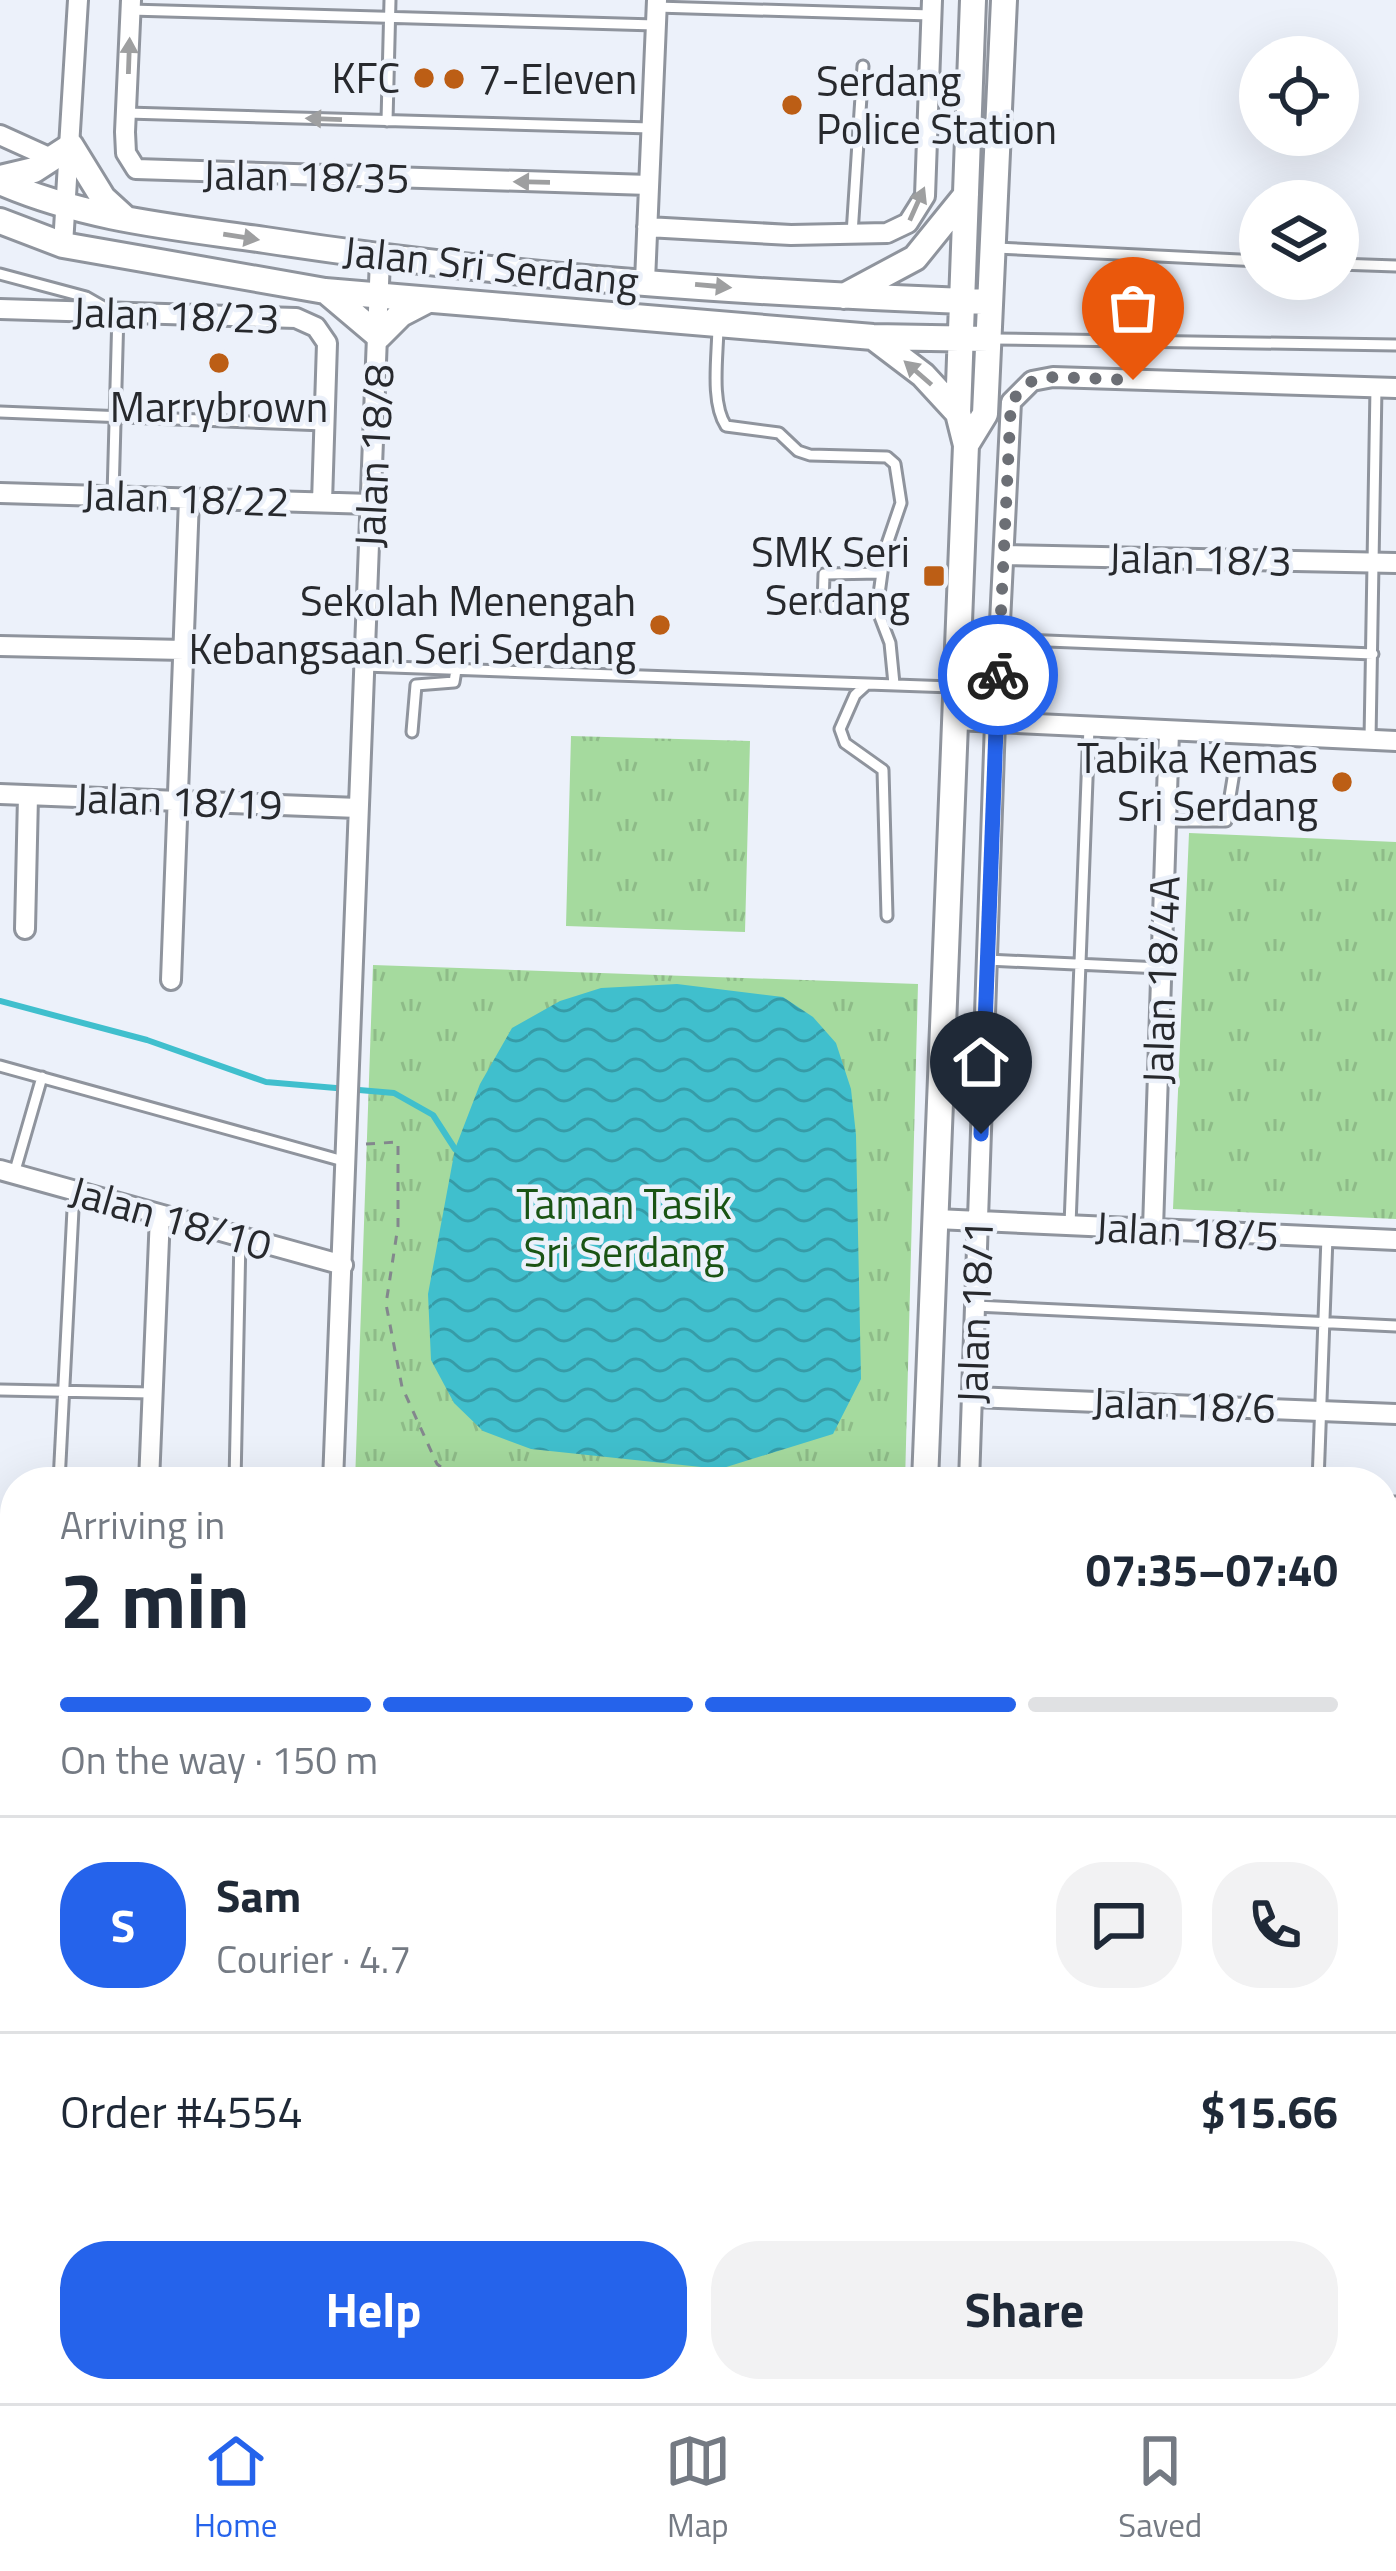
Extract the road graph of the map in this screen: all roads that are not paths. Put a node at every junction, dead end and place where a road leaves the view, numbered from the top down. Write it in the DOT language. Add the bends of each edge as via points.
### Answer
graph roads {
  1 [pos="66,0"];
  2 [pos="390,0"];
  3 [pos="973,0"];
  4 [pos="1004,0"];
  5 [pos="130,5"];
  6 [pos="932,8"];
  7 [pos="78,9"];
  8 [pos="656,11"];
  9 [pos="390,17"];
  10 [pos="863,66"];
  11 [pos="127,113"];
  12 [pos="387,121"];
  13 [pos="651,128"];
  14 [pos="0,135"];
  15 [pos="62,152"];
  16 [pos="0,180"];
  17 [pos="649,185"];
  18 [pos="966,195"];
  19 [pos="68,209"];
  20 [pos="126,219"];
  21 [pos="0,221"];
  22 [pos="647,227"];
  23 [pos="852,236"];
  24 [pos="62,245"];
  25 [pos="991,248"];
  26 [pos="380,258"];
  27 [pos="1239,260"];
  28 [pos="1359,265"];
  29 [pos="1396,266"];
  30 [pos="0,274"];
  31 [pos="645,281"];
  32 [pos="325,291"];
  33 [pos="380,295"];
  34 [pos="842,297"];
  35 [pos="428,300"];
  36 [pos="962,301"];
  37 [pos="989,302"];
  38 [pos="0,309"];
  39 [pos="115,312"];
  40 [pos="718,324"];
  41 [pos="379,336"];
  42 [pos="873,337"];
  43 [pos="961,338"];
  44 [pos="988,339"];
  45 [pos="1396,345"];
  46 [pos="1386,388"];
  47 [pos="0,412"];
  48 [pos="958,412"];
  49 [pos="115,417"];
  50 [pos="325,425"];
  51 [pos="966,445"];
  52 [pos="0,493"];
  53 [pos="113,496"];
  54 [pos="189,499"];
  55 [pos="322,502"];
  56 [pos="372,504"];
  57 [pos="1004,555"];
  58 [pos="1375,563"];
  59 [pos="1396,563"];
  60 [pos="880,573"];
  61 [pos="877,609"];
  62 [pos="1000,640"];
  63 [pos="0,646"];
  64 [pos="184,650"];
  65 [pos="1372,654"];
  66 [pos="364,666"];
  67 [pos="455,670"];
  68 [pos="867,684"];
  69 [pos="894,685"];
  70 [pos="957,687"];
  71 [pos="955,721"];
  72 [pos="995,722"];
  73 [pos="1089,727"];
  74 [pos="1169,730"];
  75 [pos="412,732"];
  76 [pos="1370,740"];
  77 [pos="1396,741"];
  78 [pos="1235,766"];
  79 [pos="0,794"];
  80 [pos="28,796"];
  81 [pos="179,800"];
  82 [pos="358,808"];
  83 [pos="1166,821"];
  84 [pos="887,916"];
  85 [pos="25,929"];
  86 [pos="987,960"];
  87 [pos="1081,964"];
  88 [pos="1162,968"];
  89 [pos="171,980"];
  90 [pos="0,1066"];
  91 [pos="42,1077"];
  92 [pos="348,1146"];
  93 [pos="7,1172"];
  94 [pos="74,1190"];
  95 [pos="160,1214"];
  96 [pos="936,1219"];
  97 [pos="978,1221"];
  98 [pos="1070,1225"];
  99 [pos="1153,1229"];
  100 [pos="240,1237"];
  101 [pos="1327,1237"];
  102 [pos="1396,1240"];
  103 [pos="343,1265"];
  104 [pos="975,1306"];
  105 [pos="1324,1323"];
  106 [pos="1396,1327"];
  107 [pos="0,1390"];
  108 [pos="64,1391"];
  109 [pos="152,1393"];
  110 [pos="972,1397"];
  111 [pos="1321,1410"];
  112 [pos="1396,1414"];
  113 [pos="60,1467"];
  114 [pos="150,1467"];
  115 [pos="235,1467"];
  116 [pos="335,1467"];
  117 [pos="927,1467"];
  118 [pos="971,1467"];
  119 [pos="1319,1467"];
  1 -- 7 [label="street"];
  2 -- 9 [label="lane"];
  3 -- 18 [label="street"];
  4 -- 25 [label="street"];
  5 -- 9 [label="lane"];
  11 -- 5 [label="street, Jalan 18/35, one-way"];
  6 -- 8 [label="lane"];
  23 -- 6 [label="street, one-way" via="908,223 925,196"];
  7 -- 15 [label="street"];
  8 -- 9 [label="lane"];
  8 -- 13 [label="street"];
  9 -- 12 [label="lane"];
  10 -- 23 [label="lane"];
  12 -- 11 [label="lane, one-way"];
  17 -- 11 [label="street, Jalan 18/35, one-way" via="152,172 136,169 126,153"];
  12 -- 13 [label="lane"];
  13 -- 17 [label="street"];
  14 -- 15 [label="street"];
  15 -- 16 [label="street"];
  15 -- 19 [label="street"];
  15 -- 20 [label="street"];
  16 -- 19 [label="street, Jalan Sri Serdang"];
  17 -- 22 [label="street"];
  18 -- 34 [label="street" via="915,258"];
  18 -- 36 [label="street"];
  19 -- 20 [label="street, Jalan Sri Serdang"];
  19 -- 24 [label="street"];
  20 -- 26 [label="street, Jalan Sri Serdang, one-way"];
  21 -- 24 [label="street, Jalan Sri Serdang"];
  22 -- 23 [label="street"];
  22 -- 31 [label="street"];
  24 -- 32 [label="street, Jalan Sri Serdang"];
  25 -- 27 [label="lane"];
  25 -- 37 [label="street"];
  26 -- 31 [label="street, Jalan Sri Serdang"];
  26 -- 33 [label="street, Jalan 18/8"];
  28 -- 29 [label="lane"];
  30 -- 39 [label="lane"];
  31 -- 34 [label="street, Jalan Sri Serdang, one-way"];
  32 -- 33 [label="street, Jalan Sri Serdang"];
  32 -- 41 [label="street"];
  33 -- 35 [label="street, Jalan Sri Serdang"];
  33 -- 41 [label="street, Jalan 18/8"];
  34 -- 36 [label="street, Jalan Sri Serdang"];
  35 -- 40 [label="street, Jalan Sri Serdang"];
  35 -- 41 [label="street"];
  36 -- 37 [label="street, Jalan Sri Serdang"];
  36 -- 43 [label="street"];
  37 -- 44 [label="street"];
  38 -- 39 [label="street, Jalan 18/23"];
  39 -- 49 [label="lane"];
  39 -- 50 [label="street, Jalan 18/23" via="296,318 316,327 327,343"];
  40 -- 42 [label="street, Jalan Sri Serdang"];
  40 -- 60 [label="lane" via="727,426 779,434 810,454 896,464 901,503"];
  41 -- 56 [label="street, Jalan 18/8"];
  42 -- 43 [label="street, Jalan Sri Serdang"];
  48 -- 42 [label="street, one-way"];
  43 -- 44 [label="street, Jalan Sri Serdang"];
  43 -- 48 [label="street"];
  44 -- 45 [label="lane"];
  44 -- 51 [label="street" via="985,414"];
  46 -- 57 [label="street, Jalan 18/1" via="1032,381 1011,401"];
  46 -- 58 [label="lane"];
  47 -- 49 [label="lane"];
  48 -- 51 [label="street"];
  49 -- 50 [label="lane"];
  49 -- 53 [label="lane"];
  50 -- 55 [label="street, Jalan 18/23"];
  51 -- 70 [label="street"];
  52 -- 53 [label="street, Jalan 18/22"];
  53 -- 54 [label="street, Jalan 18/22"];
  54 -- 55 [label="street, Jalan 18/22"];
  54 -- 64 [label="street"];
  55 -- 56 [label="street, Jalan 18/22"];
  56 -- 66 [label="street, Jalan 18/8"];
  57 -- 58 [label="street, Jalan 18/3"];
  57 -- 62 [label="street, Jalan 18/1"];
  58 -- 59 [label="street, Jalan 18/3"];
  58 -- 65 [label="lane"];
  60 -- 61 [label="lane"];
  60 -- 61 [label="lane" via="824,574 823,606"];
  61 -- 69 [label="lane"];
  62 -- 65 [label="lane"];
  62 -- 72 [label="street, Jalan 18/1"];
  63 -- 64 [label="street"];
  64 -- 81 [label="street"];
  65 -- 76 [label="lane"];
  66 -- 67 [label="lane"];
  66 -- 82 [label="street, Jalan 18/8"];
  67 -- 68 [label="lane"];
  67 -- 75 [label="lane" via="454,682 416,685"];
  68 -- 69 [label="lane"];
  68 -- 84 [label="lane" via="840,729 883,770"];
  69 -- 70 [label="lane"];
  70 -- 71 [label="street"];
  71 -- 72 [label="street"];
  71 -- 96 [label="street"];
  72 -- 73 [label="street"];
  72 -- 86 [label="street, Jalan 18/1"];
  73 -- 74 [label="street"];
  73 -- 87 [label="lane"];
  74 -- 76 [label="street"];
  74 -- 83 [label="street, Jalan 18/4A"];
  76 -- 77 [label="street"];
  78 -- 83 [label="lane" via="1226,820"];
  79 -- 80 [label="street, Jalan 18/19"];
  80 -- 81 [label="street, Jalan 18/19"];
  80 -- 85 [label="street"];
  81 -- 82 [label="street, Jalan 18/19"];
  81 -- 89 [label="street"];
  82 -- 92 [label="street, Jalan 18/8"];
  83 -- 88 [label="street, Jalan 18/4A"];
  86 -- 87 [label="lane"];
  86 -- 97 [label="street, Jalan 18/1"];
  87 -- 88 [label="lane"];
  87 -- 98 [label="lane"];
  88 -- 99 [label="street, Jalan 18/4A"];
  90 -- 91 [label="lane"];
  91 -- 92 [label="lane"];
  91 -- 93 [label="lane"];
  92 -- 103 [label="street, Jalan 18/8"];
  93 -- 94 [label="street, Jalan 18/10"];
  94 -- 95 [label="street, Jalan 18/10"];
  94 -- 108 [label="lane"];
  95 -- 100 [label="street, Jalan 18/10"];
  95 -- 109 [label="street"];
  96 -- 97 [label="street, Jalan 18/5"];
  96 -- 117 [label="street"];
  97 -- 98 [label="street, Jalan 18/5"];
  97 -- 104 [label="street, Jalan 18/1"];
  98 -- 99 [label="street, Jalan 18/5"];
  99 -- 101 [label="street, Jalan 18/5"];
  100 -- 103 [label="street, Jalan 18/10"];
  100 -- 115 [label="lane"];
  101 -- 102 [label="street, Jalan 18/5"];
  101 -- 105 [label="lane"];
  103 -- 116 [label="street, Jalan 18/8"];
  104 -- 105 [label="lane"];
  104 -- 110 [label="street, Jalan 18/1"];
  105 -- 106 [label="lane"];
  105 -- 111 [label="lane"];
  107 -- 108 [label="lane"];
  108 -- 109 [label="lane"];
  108 -- 113 [label="lane"];
  109 -- 114 [label="street"];
  110 -- 111 [label="street, Jalan 18/6"];
  110 -- 118 [label="street, Jalan 18/1"];
  111 -- 112 [label="street, Jalan 18/6"];
  111 -- 119 [label="lane"];
}
